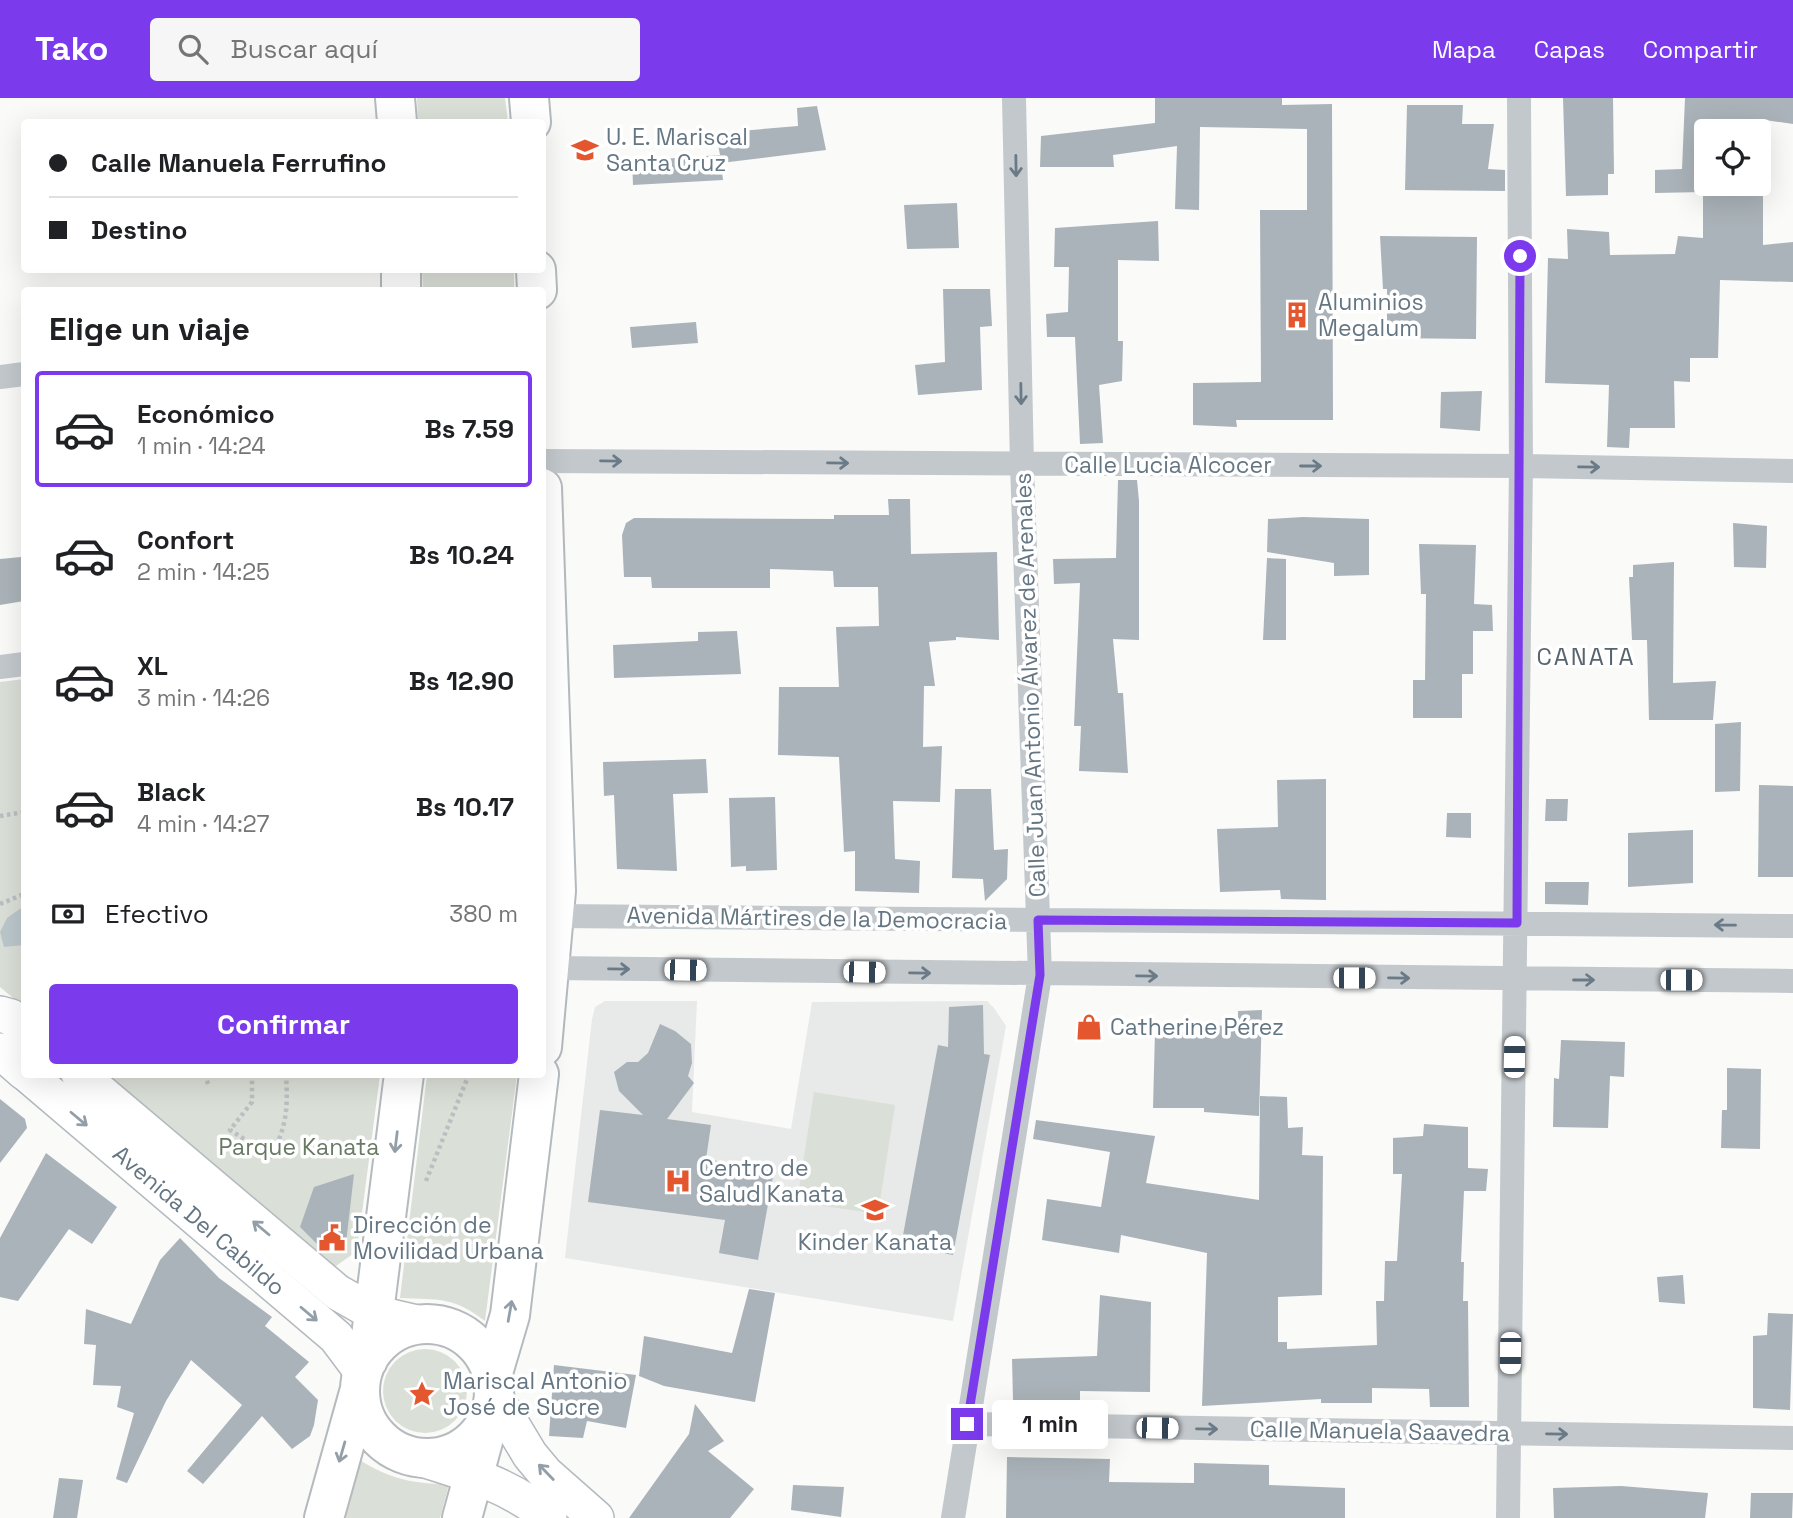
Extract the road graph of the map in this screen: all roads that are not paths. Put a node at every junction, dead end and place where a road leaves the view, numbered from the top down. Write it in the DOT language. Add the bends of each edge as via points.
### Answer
graph roads {
  1 [pos="395,98"];
  2 [pos="529,98"];
  3 [pos="1014,98"];
  4 [pos="1519,98"];
  5 [pos="397,119"];
  6 [pos="531,119"];
  7 [pos="21,374"];
  8 [pos="0,377"];
  9 [pos="546,461"];
  10 [pos="1022,465"];
  11 [pos="1521,466"];
  12 [pos="1793,471"];
  13 [pos="546,603"];
  14 [pos="21,664"];
  15 [pos="0,667"];
  16 [pos="554,916"];
  17 [pos="1038,920"];
  18 [pos="1517,923"];
  19 [pos="1793,926"];
  20 [pos="551,968"];
  21 [pos="1040,975"];
  22 [pos="1516,979"];
  23 [pos="1793,981"];
  24 [pos="546,1012"];
  25 [pos="0,1014"];
  26 [pos="21,1026"];
  27 [pos="0,1051"];
  28 [pos="21,1069"];
  29 [pos="32,1078"];
  30 [pos="84,1078"];
  31 [pos="403,1078"];
  32 [pos="539,1078"];
  33 [pos="374,1312"];
  34 [pos="421,1324"];
  35 [pos="364,1373"];
  36 [pos="492,1396"];
  37 [pos="967,1424"];
  38 [pos="1508,1434"];
  39 [pos="1793,1438"];
  40 [pos="409,1455"];
  41 [pos="474,1474"];
  42 [pos="324,1518"];
  43 [pos="462,1518"];
  44 [pos="549,1518"];
  45 [pos="596,1518"];
  46 [pos="953,1518"];
  47 [pos="1508,1518"];
  1 -- 5 [label="main road"];
  2 -- 6 [label="main road"];
  3 -- 10 [label="street, Calle Juan Antonio Álvarez de Arenales, one-way"];
  4 -- 11 [label="street"];
  7 -- 8 [label="street"];
  9 -- 10 [label="street, Calle Lucia Alcocer, one-way"];
  10 -- 11 [label="street, Calle Lucia Alcocer, one-way"];
  10 -- 17 [label="street, Calle Juan Antonio Álvarez de Arenales"];
  11 -- 12 [label="street, Calle Lucia Alcocer, one-way"];
  11 -- 18 [label="street"];
  13 -- 16 [label="main road"];
  14 -- 15 [label="street"];
  16 -- 17 [label="street, Avenida Mártires de la Democracia"];
  16 -- 20 [label="main road"];
  17 -- 18 [label="street, Avenida Mártires de la Democracia"];
  17 -- 21 [label="street, Calle Juan Antonio Álvarez de Arenales"];
  19 -- 18 [label="street, Avenida Mártires de la Democracia, one-way"];
  18 -- 22 [label="street"];
  20 -- 21 [label="street, one-way"];
  20 -- 24 [label="main road"];
  21 -- 22 [label="street, one-way"];
  21 -- 37 [label="street, Calle Juan Antonio Álvarez de Arenales"];
  22 -- 23 [label="street, one-way"];
  22 -- 38 [label="street"];
  25 -- 26 [label="street"];
  27 -- 28 [label="street, Avenida Del Cabildo"];
  29 -- 35 [label="street, Avenida Del Cabildo, one-way" via="336,1337"];
  33 -- 30 [label="street, Avenida Del Cabildo, one-way" via="337,1292"];
  31 -- 33 [label="main road, one-way"];
  36 -- 32 [label="main road, one-way" via="510,1315"];
  33 -- 34 [label="street, Avenida Del Cabildo"];
  33 -- 35 [label="main road"];
  34 -- 35 [label="main road" via="382,1341"];
  34 -- 36 [label="main road" via="444,1326 464,1335 481,1351"];
  35 -- 40 [label="main road" via="362,1405 371,1427 385,1443"];
  35 -- 42 [label="main road, one-way"];
  36 -- 40 [label="main road" via="469,1444 448,1455"];
  36 -- 41 [label="main road"];
  45 -- 36 [label="street, one-way" via="545,1473"];
  37 -- 38 [label="street, Calle Manuela Saavedra, one-way"];
  37 -- 46 [label="street, Calle Juan Antonio Álvarez de Arenales"];
  38 -- 39 [label="street, Calle Manuela Saavedra, one-way"];
  38 -- 47 [label="street"];
  40 -- 41 [label="street"];
  41 -- 43 [label="main road"];
  41 -- 44 [label="street"];
}
